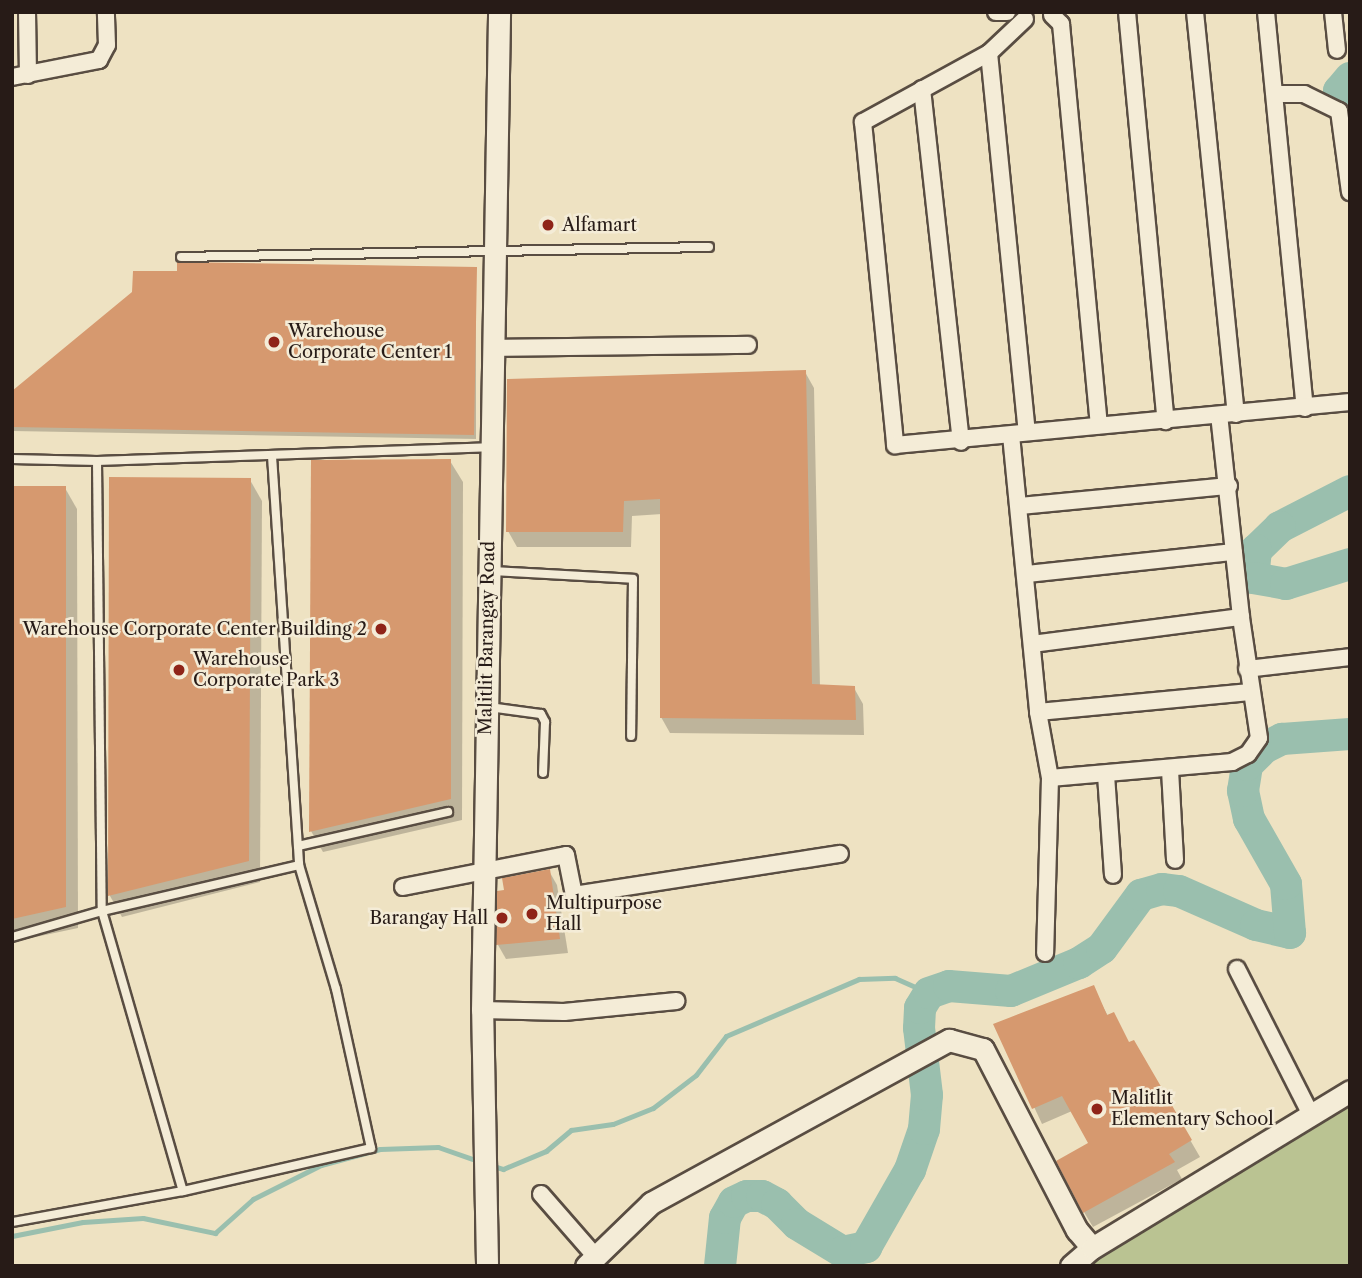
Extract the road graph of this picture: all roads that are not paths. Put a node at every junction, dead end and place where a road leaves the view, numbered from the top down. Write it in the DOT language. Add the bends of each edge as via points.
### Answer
graph roads {
  1 [pos="27,12"];
  2 [pos="106,12"];
  3 [pos="499,12"];
  4 [pos="996,12"];
  5 [pos="1007,12"];
  6 [pos="1127,12"];
  7 [pos="1195,12"];
  8 [pos="1266,12"];
  9 [pos="1333,12"];
  10 [pos="1052,13"];
  11 [pos="1023,15"];
  12 [pos="1337,50"];
  13 [pos="989,52"];
  14 [pos="20,76"];
  15 [pos="922,89"];
  16 [pos="1276,94"];
  17 [pos="1350,192"];
  18 [pos="709,247"];
  19 [pos="494,254"];
  20 [pos="181,257"];
  21 [pos="748,345"];
  22 [pos="493,348"];
  23 [pos="1350,402"];
  24 [pos="1305,408"];
  25 [pos="1228,414"];
  26 [pos="1166,421"];
  27 [pos="1099,425"];
  28 [pos="1019,433"];
  29 [pos="961,442"];
  30 [pos="489,447"];
  31 [pos="272,456"];
  32 [pos="12,458"];
  33 [pos="97,461"];
  34 [pos="1229,486"];
  35 [pos="1020,506"];
  36 [pos="1234,552"];
  37 [pos="489,571"];
  38 [pos="1027,574"];
  39 [pos="1241,617"];
  40 [pos="1032,644"];
  41 [pos="1350,657"];
  42 [pos="1247,668"];
  43 [pos="1250,692"];
  44 [pos="486,707"];
  45 [pos="1038,712"];
  46 [pos="631,736"];
  47 [pos="1170,770"];
  48 [pos="543,773"];
  49 [pos="1106,775"];
  50 [pos="1050,779"];
  51 [pos="448,812"];
  52 [pos="298,846"];
  53 [pos="840,854"];
  54 [pos="1175,860"];
  55 [pos="299,865"];
  56 [pos="484,871"];
  57 [pos="1113,875"];
  58 [pos="403,887"];
  59 [pos="102,911"];
  60 [pos="12,937"];
  61 [pos="1045,953"];
  62 [pos="1237,969"];
  63 [pos="676,1002"];
  64 [pos="482,1010"];
  65 [pos="1350,1091"];
  66 [pos="1311,1115"];
  67 [pos="183,1191"];
  68 [pos="541,1194"];
  69 [pos="12,1222"];
  70 [pos="1092,1248"];
  71 [pos="591,1261"];
  72 [pos="485,1265"];
  73 [pos="1072,1266"];
  1 -- 14 [label="street"];
  2 -- 14 [label="street" via="107,45 99,60"];
  3 -- 19 [label="street, Malitlit Barangay Road"];
  4 -- 5 [label="street"];
  6 -- 26 [label="street"];
  7 -- 25 [label="street"];
  8 -- 16 [label="street"];
  9 -- 12 [label="street"];
  10 -- 11 [label="street" via="1042,23"];
  10 -- 27 [label="street" via="1061,24"];
  11 -- 13 [label="street"];
  13 -- 15 [label="street"];
  13 -- 28 [label="street"];
  15 -- 29 [label="street"];
  15 -- 29 [label="street" via="863,122 895,445"];
  16 -- 17 [label="street" via="1304,94 1339,111"];
  16 -- 24 [label="street"];
  18 -- 19 [label="lane"];
  19 -- 20 [label="lane"];
  19 -- 22 [label="street, Malitlit Barangay Road"];
  21 -- 22 [label="street"];
  22 -- 30 [label="street, Malitlit Barangay Road"];
  23 -- 24 [label="street"];
  24 -- 25 [label="street"];
  25 -- 26 [label="street"];
  25 -- 34 [label="street"];
  26 -- 27 [label="street"];
  27 -- 28 [label="street"];
  28 -- 29 [label="street"];
  28 -- 35 [label="street"];
  30 -- 31 [label="lane"];
  30 -- 37 [label="street, Malitlit Barangay Road"];
  31 -- 33 [label="lane"];
  31 -- 52 [label="lane"];
  32 -- 33 [label="lane"];
  33 -- 59 [label="lane"];
  34 -- 35 [label="street"];
  34 -- 36 [label="street"];
  35 -- 38 [label="street"];
  36 -- 38 [label="street"];
  36 -- 39 [label="street"];
  37 -- 44 [label="street, Malitlit Barangay Road"];
  37 -- 46 [label="lane" via="633,579"];
  38 -- 40 [label="street"];
  39 -- 40 [label="street"];
  39 -- 42 [label="street"];
  40 -- 45 [label="street"];
  41 -- 42 [label="street"];
  42 -- 43 [label="street"];
  43 -- 45 [label="street"];
  43 -- 47 [label="street" via="1259,738 1248,754 1232,762"];
  44 -- 48 [label="lane" via="541,714 545,722"];
  44 -- 56 [label="street, Malitlit Barangay Road"];
  45 -- 50 [label="street"];
  47 -- 49 [label="street"];
  47 -- 54 [label="street"];
  49 -- 50 [label="street"];
  49 -- 57 [label="street"];
  50 -- 61 [label="street"];
  51 -- 52 [label="lane"];
  52 -- 55 [label="lane"];
  53 -- 56 [label="street" via="574,895 566,855"];
  55 -- 59 [label="lane"];
  55 -- 67 [label="lane" via="336,989 371,1148"];
  56 -- 58 [label="street"];
  56 -- 64 [label="street, Malitlit Barangay Road"];
  59 -- 60 [label="lane"];
  59 -- 67 [label="lane"];
  62 -- 66 [label="street"];
  63 -- 64 [label="street" via="564,1012"];
  64 -- 72 [label="street, Malitlit Barangay Road"];
  65 -- 66 [label="street"];
  66 -- 70 [label="street"];
  67 -- 69 [label="lane"];
  68 -- 71 [label="street"];
  70 -- 71 [label="street" via="1077,1230 983,1049 961,1040 939,1046 651,1203"];
  70 -- 73 [label="street"];
}
